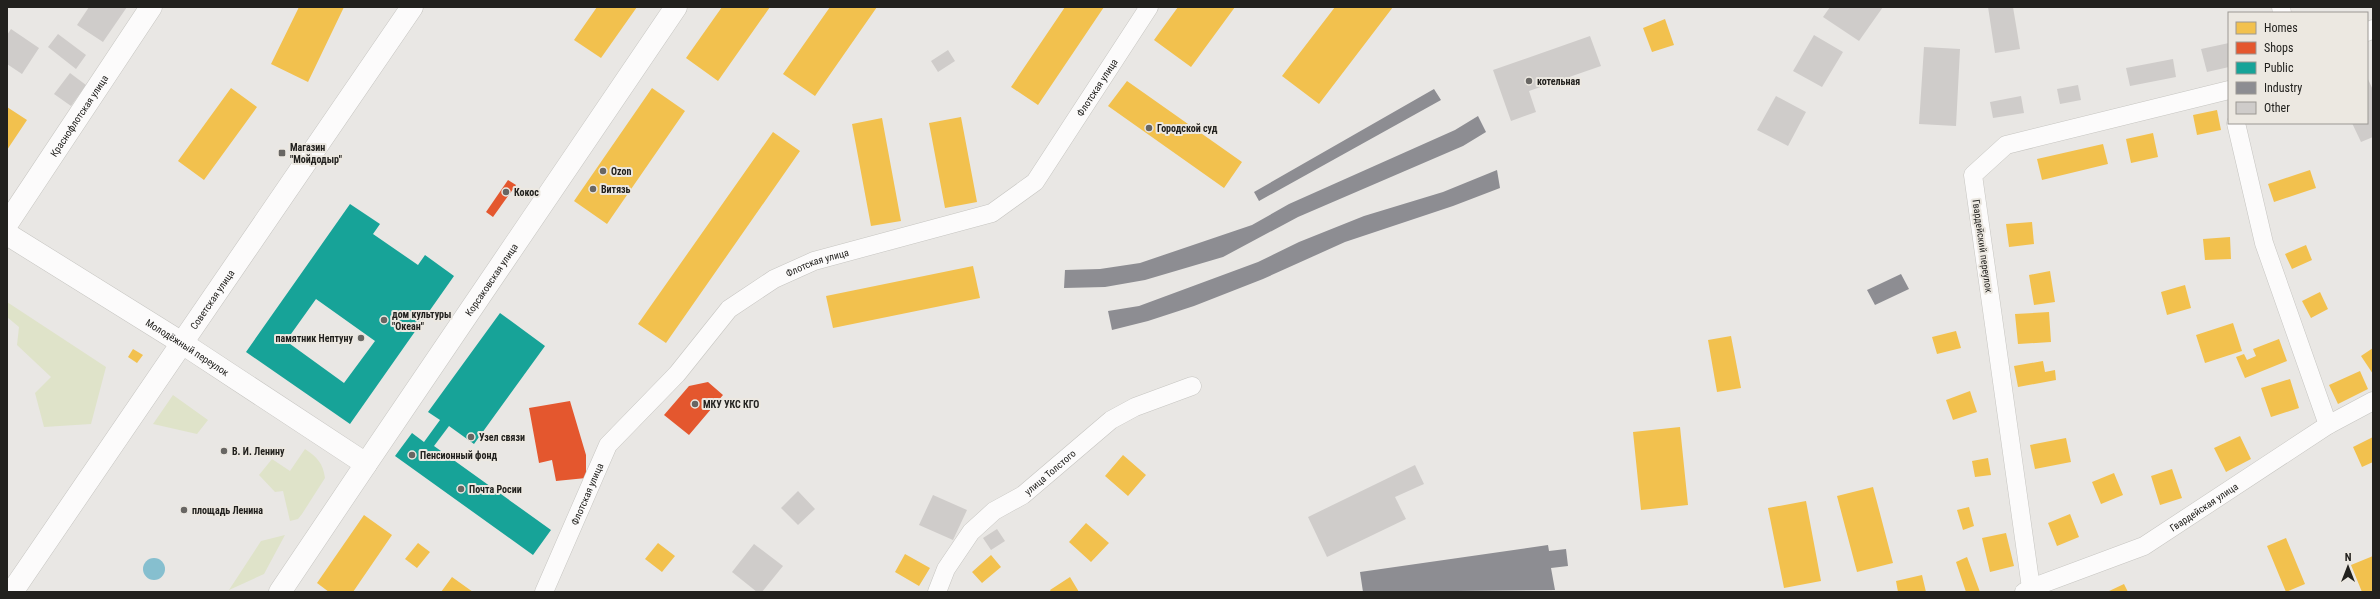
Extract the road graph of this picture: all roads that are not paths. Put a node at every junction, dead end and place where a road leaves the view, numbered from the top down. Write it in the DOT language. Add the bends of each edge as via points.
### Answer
graph roads {
  1 [pos="151,7"];
  2 [pos="412,7"];
  3 [pos="676,7"];
  4 [pos="1149,7"];
  5 [pos="2228,91"];
  6 [pos="2236,124"];
  7 [pos="7,224"];
  8 [pos="7,234"];
  9 [pos="182,343"];
  10 [pos="1192,386"];
  11 [pos="2373,401"];
  12 [pos="2328,425"];
  13 [pos="366,464"];
  14 [pos="2028,590"];
  15 [pos="12,592"];
  16 [pos="280,592"];
  17 [pos="544,592"];
  18 [pos="937,592"];
  1 -- 7 [label="street, Краснофлотская улица"];
  2 -- 9 [label="street, Советская улица"];
  3 -- 13 [label="street, Корсаковская улица"];
  4 -- 17 [label="street, Флотская улица" via="1035,182 992,213 814,261 774,279 729,309 677,374 608,445"];
  5 -- 14 [label="street, Гвардейский переулок" via="2006,145 1973,175"];
  6 -- 12 [label="street" via="2264,242"];
  8 -- 9 [label="street, Молодёжный переулок"];
  9 -- 13 [label="street, Молодёжный переулок"];
  9 -- 15 [label="street, Советская улица"];
  10 -- 18 [label="street, улица Толстого" via="1135,407 1111,420 1023,495 994,511 972,532 946,569"];
  11 -- 12 [label="street, Гвардейская улица"];
  12 -- 14 [label="street, Гвардейская улица" via="2144,546"];
  13 -- 16 [label="street, Корсаковская улица"];
}
